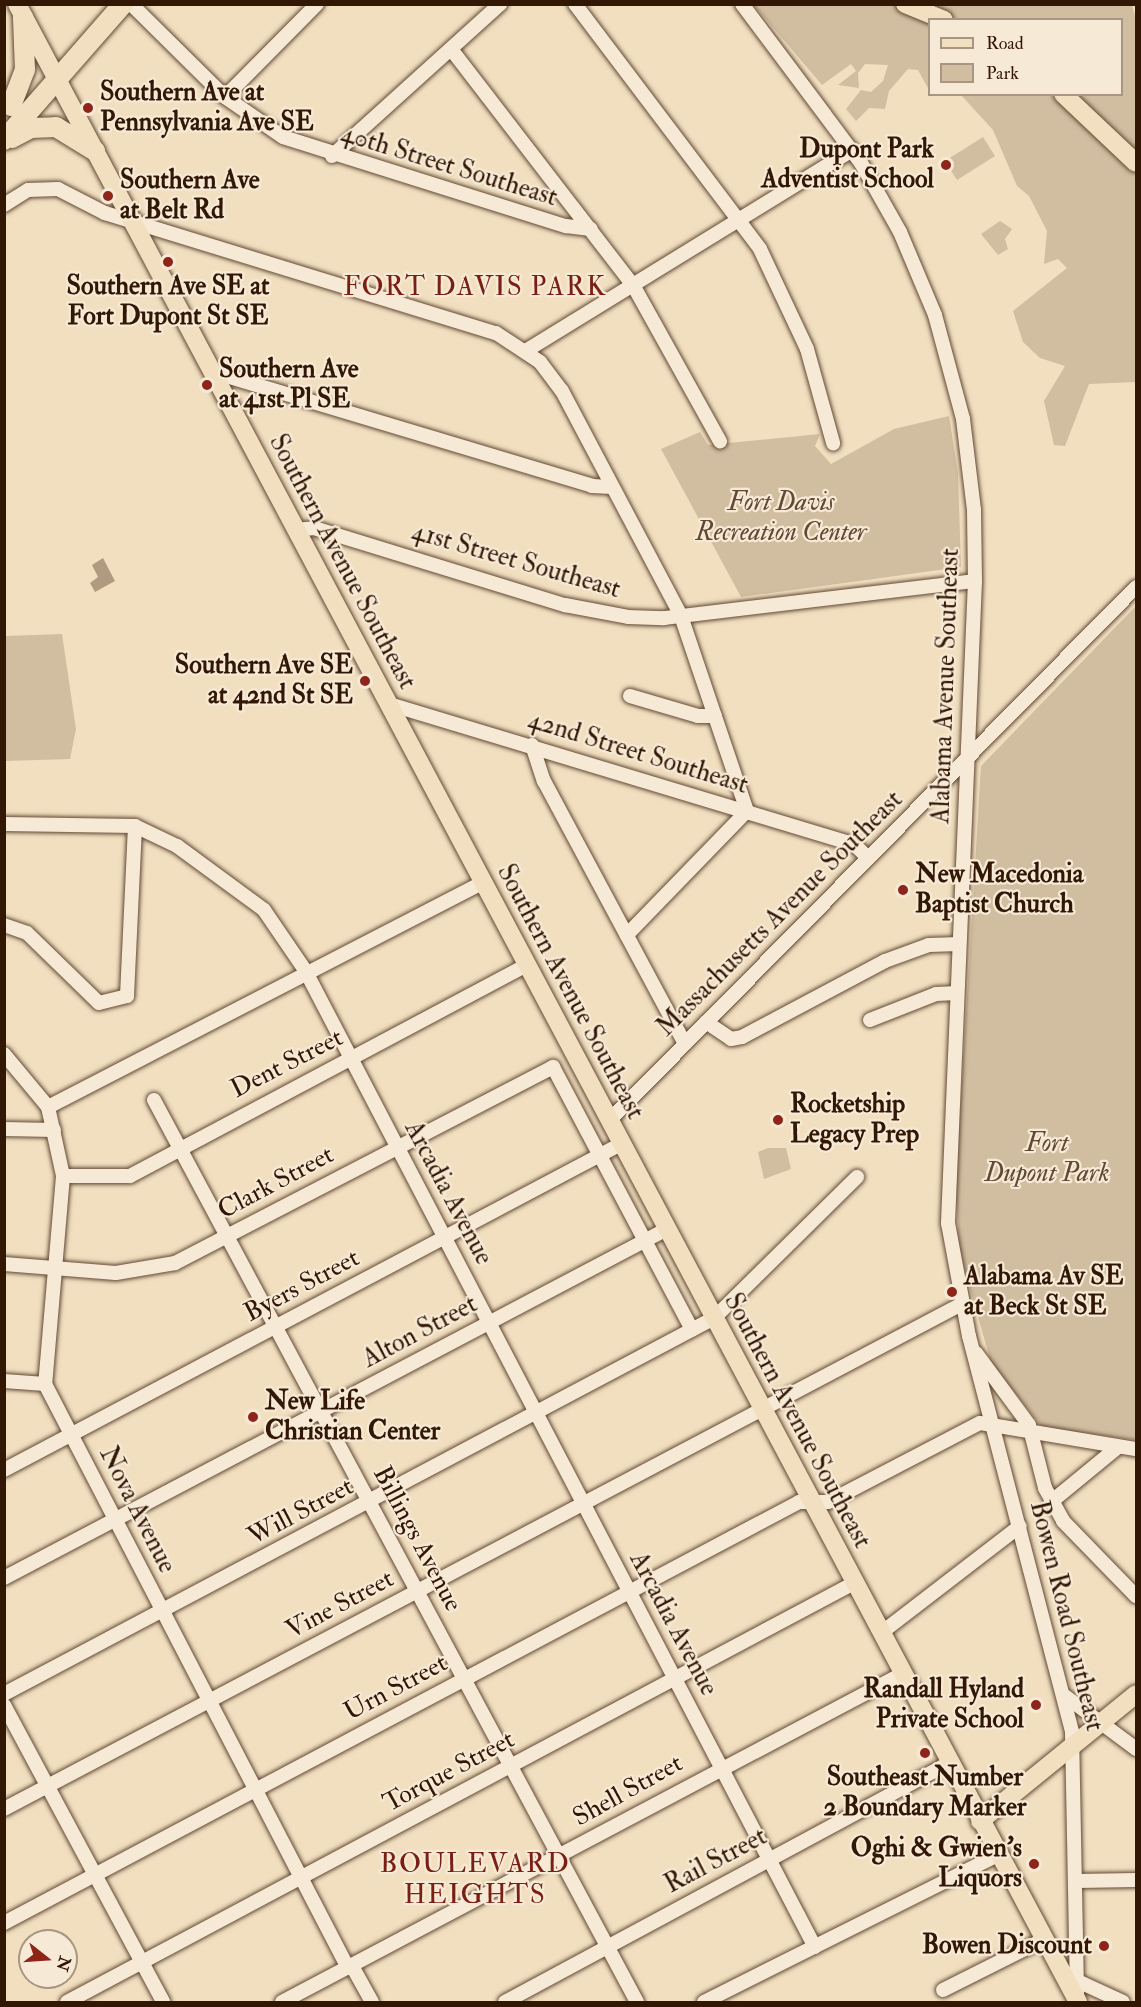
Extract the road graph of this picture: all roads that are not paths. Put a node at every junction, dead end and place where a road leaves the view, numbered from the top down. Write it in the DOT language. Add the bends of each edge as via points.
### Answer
graph roads {
  1 [pos="123,4"];
  2 [pos="131,4"];
  3 [pos="317,4"];
  4 [pos="500,4"];
  5 [pos="575,4"];
  6 [pos="742,4"];
  7 [pos="905,4"];
  8 [pos="20,11"];
  9 [pos="939,18"];
  10 [pos="451,49"];
  11 [pos="56,75"];
  12 [pos="1065,96"];
  13 [pos="225,97"];
  14 [pos="8,109"];
  15 [pos="4,141"];
  16 [pos="852,150"];
  17 [pos="95,151"];
  18 [pos="332,156"];
  19 [pos="1137,163"];
  20 [pos="4,205"];
  21 [pos="740,219"];
  22 [pos="133,221"];
  23 [pos="591,229"];
  24 [pos="633,285"];
  25 [pos="527,350"];
  26 [pos="213,372"];
  27 [pos="720,441"];
  28 [pos="833,443"];
  29 [pos="612,487"];
  30 [pos="296,530"];
  31 [pos="975,580"];
  32 [pos="1137,587"];
  33 [pos="681,616"];
  34 [pos="630,696"];
  35 [pos="389,704"];
  36 [pos="715,716"];
  37 [pos="532,745"];
  38 [pos="967,757"];
  39 [pos="747,811"];
  40 [pos="4,824"];
  41 [pos="135,826"];
  42 [pos="868,858"];
  43 [pos="483,882"];
  44 [pos="4,925"];
  45 [pos="627,935"];
  46 [pos="959,944"];
  47 [pos="526,964"];
  48 [pos="305,970"];
  49 [pos="957,993"];
  50 [pos="870,1020"];
  51 [pos="706,1022"];
  52 [pos="685,1044"];
  53 [pos="4,1054"];
  54 [pos="350,1058"];
  55 [pos="154,1100"];
  56 [pos="48,1107"];
  57 [pos="609,1121"];
  58 [pos="4,1129"];
  59 [pos="54,1130"];
  60 [pos="621,1144"];
  61 [pos="181,1146"];
  62 [pos="396,1147"];
  63 [pos="600,1155"];
  64 [pos="63,1176"];
  65 [pos="856,1177"];
  66 [pos="668,1229"];
  67 [pos="229,1236"];
  68 [pos="444,1238"];
  69 [pos="645,1240"];
  70 [pos="4,1264"];
  71 [pos="54,1267"];
  72 [pos="962,1304"];
  73 [pos="714,1318"];
  74 [pos="489,1323"];
  75 [pos="277,1326"];
  76 [pos="692,1330"];
  77 [pos="973,1349"];
  78 [pos="4,1381"];
  79 [pos="45,1384"];
  80 [pos="762,1410"];
  81 [pos="322,1411"];
  82 [pos="536,1414"];
  83 [pos="994,1425"];
  84 [pos="1030,1434"];
  85 [pos="71,1435"];
  86 [pos="1118,1447"];
  87 [pos="1137,1449"];
  88 [pos="4,1470"];
  89 [pos="370,1502"];
  90 [pos="811,1502"];
  91 [pos="1051,1502"];
  92 [pos="583,1504"];
  93 [pos="115,1520"];
  94 [pos="1020,1526"];
  95 [pos="4,1578"];
  96 [pos="854,1583"];
  97 [pos="418,1591"];
  98 [pos="629,1592"];
  99 [pos="1137,1596"];
  100 [pos="163,1612"];
  101 [pos="881,1634"];
  102 [pos="902,1674"];
  103 [pos="464,1679"];
  104 [pos="674,1679"];
  105 [pos="4,1694"];
  106 [pos="1137,1694"];
  107 [pos="1065,1696"];
  108 [pos="209,1701"];
  109 [pos="4,1705"];
  110 [pos="1100,1723"];
  111 [pos="1073,1745"];
  112 [pos="1137,1749"];
  113 [pos="949,1763"];
  114 [pos="510,1766"];
  115 [pos="721,1768"];
  116 [pos="50,1785"];
  117 [pos="256,1790"];
  118 [pos="4,1809"];
  119 [pos="980,1821"];
  120 [pos="998,1855"];
  121 [pos="558,1856"];
  122 [pos="769,1860"];
  123 [pos="96,1875"];
  124 [pos="301,1878"];
  125 [pos="1137,1880"];
  126 [pos="1077,1881"];
  127 [pos="4,1923"];
  128 [pos="1043,1940"];
  129 [pos="815,1947"];
  130 [pos="607,1948"];
  131 [pos="142,1963"];
  132 [pos="350,1967"];
  133 [pos="1071,1978"];
  134 [pos="943,1990"];
  135 [pos="67,2002"];
  136 [pos="163,2002"];
  137 [pos="282,2002"];
  138 [pos="372,2002"];
  139 [pos="505,2002"];
  140 [pos="637,2002"];
  141 [pos="704,2002"];
  142 [pos="1077,2002"];
  143 [pos="1123,2002"];
  1 -- 11 [label="highway"];
  2 -- 13 [label="street, 40th Street Southeast"];
  3 -- 13 [label="street"];
  4 -- 10 [label="street"];
  5 -- 21 [label="street"];
  6 -- 16 [label="street, Alabama Avenue Southeast"];
  7 -- 9 [label="main road"];
  8 -- 11 [label="main road, Southern Avenue Southeast"];
  8 -- 14 [label="highway" via="25,70"];
  10 -- 18 [label="street"];
  10 -- 23 [label="street"];
  11 -- 14 [label="highway" via="31,84"];
  11 -- 15 [label="highway" via="42,99"];
  11 -- 17 [label="main road, Southern Avenue Southeast"];
  12 -- 19 [label="main road"];
  13 -- 18 [label="street, 40th Street Southeast" via="274,133"];
  15 -- 17 [label="highway" via="20,132 47,126 76,135"];
  16 -- 21 [label="street"];
  16 -- 31 [label="street, Alabama Avenue Southeast" via="911,255 948,357 970,464"];
  17 -- 22 [label="main road, Southern Avenue Southeast"];
  18 -- 23 [label="street, 40th Street Southeast"];
  20 -- 22 [label="street" via="44,187"];
  21 -- 24 [label="street"];
  21 -- 28 [label="street" via="801,332"];
  22 -- 25 [label="street" via="495,333"];
  22 -- 26 [label="main road, Southern Avenue Southeast"];
  23 -- 24 [label="street"];
  24 -- 25 [label="street"];
  24 -- 27 [label="street"];
  25 -- 29 [label="street" via="561,392"];
  26 -- 29 [label="street" via="582,483"];
  26 -- 30 [label="main road, Southern Avenue Southeast"];
  29 -- 33 [label="street"];
  30 -- 33 [label="street, 41st Street Southeast" via="314,528 585,610"];
  30 -- 35 [label="main road, Southern Avenue Southeast"];
  31 -- 33 [label="street, 41st Street Southeast"];
  31 -- 38 [label="street, Alabama Avenue Southeast"];
  32 -- 38 [label="street, Massachusetts Avenue Southeast"];
  33 -- 36 [label="street"];
  34 -- 36 [label="street" via="698,716"];
  35 -- 37 [label="street, 42nd Street Southeast"];
  35 -- 43 [label="main road, Southern Avenue Southeast"];
  36 -- 39 [label="street"];
  37 -- 39 [label="street, 42nd Street Southeast"];
  37 -- 45 [label="street" via="544,781"];
  38 -- 42 [label="street, Massachusetts Avenue Southeast"];
  38 -- 46 [label="street, Alabama Avenue Southeast"];
  39 -- 42 [label="street, 42nd Street Southeast" via="854,844"];
  39 -- 45 [label="street"];
  40 -- 41 [label="street, Arcadia Avenue"];
  41 -- 44 [label="street" via="131,988 115,1003 99,1003 27,933"];
  41 -- 48 [label="street, Arcadia Avenue" via="155,832 250,894"];
  42 -- 51 [label="street, Massachusetts Avenue Southeast"];
  43 -- 47 [label="main road, Southern Avenue Southeast"];
  43 -- 48 [label="street"];
  45 -- 52 [label="street"];
  46 -- 49 [label="street, Alabama Avenue Southeast"];
  46 -- 51 [label="street" via="929,945 885,961 742,1037 730,1039"];
  47 -- 54 [label="street, Dent Street"];
  47 -- 57 [label="main road, Southern Avenue Southeast"];
  48 -- 54 [label="street, Arcadia Avenue"];
  48 -- 56 [label="street"];
  49 -- 50 [label="street" via="936,994"];
  49 -- 72 [label="street, Alabama Avenue Southeast" via="948,1197"];
  51 -- 52 [label="street, Massachusetts Avenue Southeast"];
  52 -- 57 [label="street, Massachusetts Avenue Southeast"];
  53 -- 56 [label="street"];
  54 -- 61 [label="street, Dent Street"];
  54 -- 62 [label="street, Arcadia Avenue"];
  55 -- 61 [label="street, Billings Avenue"];
  56 -- 59 [label="street"];
  57 -- 60 [label="main road, Southern Avenue Southeast"];
  58 -- 59 [label="street"];
  59 -- 64 [label="street"];
  60 -- 63 [label="street, Byers Street"];
  60 -- 66 [label="main road, Southern Avenue Southeast"];
  61 -- 64 [label="street, Dent Street" via="130,1176"];
  61 -- 67 [label="street, Billings Avenue"];
  62 -- 63 [label="street, Clark Street" via="553,1067"];
  62 -- 67 [label="street, Clark Street"];
  62 -- 68 [label="street, Arcadia Avenue"];
  63 -- 68 [label="street, Byers Street"];
  63 -- 69 [label="street"];
  64 -- 71 [label="street"];
  65 -- 73 [label="street, Will Street"];
  66 -- 69 [label="street, Alton Street"];
  66 -- 73 [label="main road, Southern Avenue Southeast"];
  67 -- 71 [label="street, Clark Street" via="157,1268 116,1273"];
  67 -- 75 [label="street, Billings Avenue"];
  68 -- 74 [label="street, Arcadia Avenue"];
  68 -- 75 [label="street, Byers Street"];
  69 -- 74 [label="street, Alton Street"];
  69 -- 76 [label="street"];
  70 -- 71 [label="street, Clark Street"];
  71 -- 79 [label="street"];
  72 -- 77 [label="street, Alabama Avenue Southeast"];
  72 -- 80 [label="street, Vine Street"];
  73 -- 76 [label="street, Will Street"];
  73 -- 80 [label="main road, Southern Avenue Southeast"];
  74 -- 81 [label="street, Alton Street"];
  74 -- 82 [label="street, Arcadia Avenue"];
  75 -- 81 [label="street, Billings Avenue"];
  75 -- 85 [label="street, Byers Street"];
  76 -- 82 [label="street, Will Street"];
  77 -- 83 [label="street, Alabama Avenue Southeast"];
  77 -- 84 [label="street" via="1026,1420"];
  78 -- 79 [label="street"];
  79 -- 85 [label="street, Nova Avenue"];
  80 -- 90 [label="main road, Southern Avenue Southeast"];
  80 -- 92 [label="street, Vine Street"];
  81 -- 89 [label="street, Billings Avenue"];
  81 -- 93 [label="street, Alton Street"];
  82 -- 89 [label="street, Will Street"];
  82 -- 92 [label="street, Arcadia Avenue"];
  83 -- 84 [label="street"];
  83 -- 90 [label="street, Urn Street" via="980,1423 830,1501"];
  83 -- 94 [label="street, Bowen Road Southeast"];
  84 -- 86 [label="street"];
  84 -- 91 [label="street"];
  85 -- 88 [label="street, Byers Street"];
  85 -- 93 [label="street, Nova Avenue"];
  86 -- 87 [label="street"];
  86 -- 91 [label="street"];
  89 -- 97 [label="street, Billings Avenue"];
  89 -- 100 [label="street, Will Street"];
  90 -- 96 [label="main road, Southern Avenue Southeast"];
  90 -- 98 [label="street, Urn Street" via="798,1502"];
  91 -- 99 [label="street" via="1083,1545"];
  92 -- 97 [label="street, Vine Street"];
  92 -- 98 [label="street, Arcadia Avenue"];
  93 -- 95 [label="street, Alton Street"];
  93 -- 100 [label="street, Nova Avenue"];
  94 -- 101 [label="street"];
  94 -- 107 [label="street, Bowen Road Southeast"];
  96 -- 101 [label="main road, Southern Avenue Southeast"];
  96 -- 104 [label="street, Torque Street"];
  97 -- 103 [label="street, Billings Avenue"];
  97 -- 108 [label="street, Vine Street"];
  98 -- 103 [label="street, Urn Street"];
  98 -- 104 [label="street, Arcadia Avenue"];
  100 -- 105 [label="street, Will Street"];
  100 -- 108 [label="street, Nova Avenue"];
  101 -- 102 [label="main road, Southern Avenue Southeast"];
  102 -- 113 [label="main road, Southern Avenue Southeast"];
  102 -- 115 [label="street, Shell Street"];
  103 -- 114 [label="street, Billings Avenue"];
  103 -- 117 [label="street, Urn Street"];
  104 -- 114 [label="street, Torque Street"];
  104 -- 115 [label="street, Arcadia Avenue"];
  106 -- 110 [label="main road"];
  107 -- 110 [label="street"];
  107 -- 111 [label="street, Bowen Road Southeast"];
  108 -- 116 [label="street, Vine Street"];
  108 -- 117 [label="street, Nova Avenue"];
  109 -- 116 [label="street"];
  110 -- 111 [label="main road"];
  110 -- 112 [label="street"];
  111 -- 119 [label="main road"];
  111 -- 126 [label="street, Bowen Road Southeast"];
  113 -- 119 [label="main road, Southern Avenue Southeast"];
  113 -- 122 [label="street, Rail Street"];
  114 -- 121 [label="street, Billings Avenue"];
  114 -- 124 [label="street, Torque Street"];
  115 -- 121 [label="street, Shell Street"];
  115 -- 122 [label="street, Arcadia Avenue"];
  116 -- 118 [label="street, Vine Street"];
  116 -- 123 [label="street"];
  117 -- 123 [label="street, Urn Street"];
  117 -- 124 [label="street, Nova Avenue"];
  119 -- 120 [label="main road, Southern Avenue Southeast"];
  120 -- 128 [label="main road, Southern Avenue Southeast"];
  120 -- 129 [label="street"];
  121 -- 130 [label="street, Billings Avenue"];
  121 -- 132 [label="street, Shell Street"];
  122 -- 129 [label="street, Arcadia Avenue"];
  122 -- 130 [label="street, Rail Street"];
  123 -- 127 [label="street, Urn Street"];
  123 -- 131 [label="street"];
  124 -- 131 [label="street, Torque Street"];
  124 -- 132 [label="street, Nova Avenue"];
  125 -- 126 [label="street"];
  126 -- 133 [label="street, Bowen Road Southeast"];
  128 -- 133 [label="main road, Southern Avenue Southeast"];
  128 -- 134 [label="street"];
  129 -- 141 [label="street"];
  130 -- 139 [label="street, Rail Street"];
  130 -- 140 [label="street, Billings Avenue"];
  131 -- 135 [label="street, Torque Street"];
  131 -- 136 [label="street"];
  132 -- 137 [label="street, Shell Street"];
  132 -- 138 [label="street, Nova Avenue"];
  133 -- 142 [label="main road, Southern Avenue Southeast"];
  133 -- 143 [label="street"];
}
